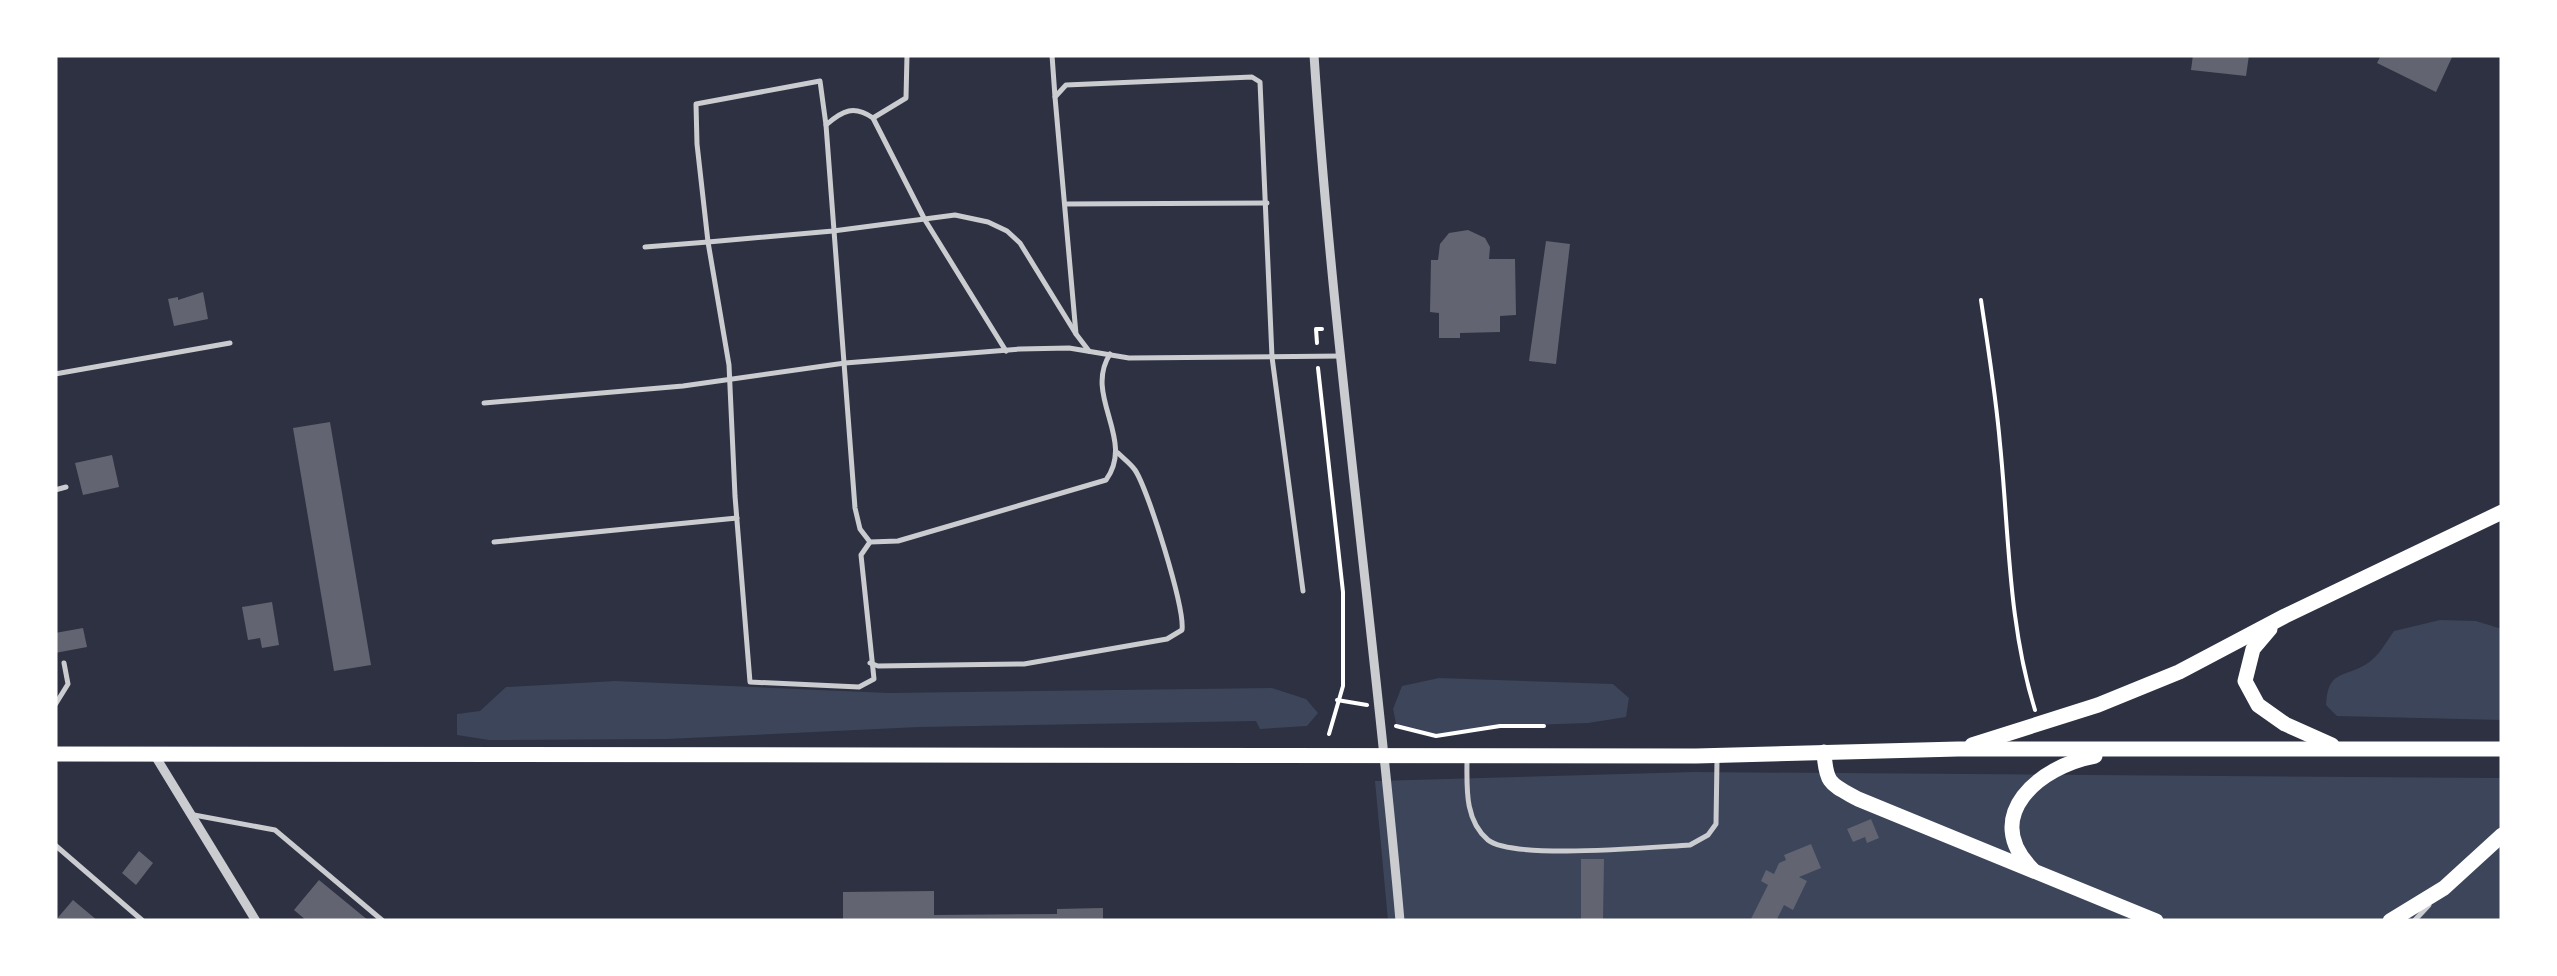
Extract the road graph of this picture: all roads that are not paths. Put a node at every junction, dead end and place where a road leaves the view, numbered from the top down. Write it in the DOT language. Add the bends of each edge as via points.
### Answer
graph roads {
  1 [pos="907,55"];
  2 [pos="1052,55"];
  3 [pos="1314,55"];
  4 [pos="1054,97"];
  5 [pos="873,118"];
  6 [pos="826,126"];
  7 [pos="1064,204"];
  8 [pos="1267,204"];
  9 [pos="926,220"];
  10 [pos="833,231"];
  11 [pos="708,242"];
  12 [pos="645,247"];
  13 [pos="1076,334"];
  14 [pos="230,343"];
  15 [pos="1006,351"];
  16 [pos="1089,351"];
  17 [pos="1110,354"];
  18 [pos="1342,356"];
  19 [pos="1272,358"];
  20 [pos="845,363"];
  21 [pos="55,374"];
  22 [pos="729,379"];
  23 [pos="484,403"];
  24 [pos="1118,453"];
  25 [pos="66,487"];
  26 [pos="55,490"];
  27 [pos="2502,512"];
  28 [pos="737,518"];
  29 [pos="494,542"];
  30 [pos="870,542"];
  31 [pos="1303,591"];
  32 [pos="2308,605"];
  33 [pos="64,662"];
  34 [pos="870,662"];
  35 [pos="55,705"];
  36 [pos="1958,749"];
  37 [pos="2341,749"];
  38 [pos="2122,750"];
  39 [pos="2502,750"];
  40 [pos="1824,752"];
  41 [pos="55,754"];
  42 [pos="154,754"];
  43 [pos="1717,755"];
  44 [pos="1383,756"];
  45 [pos="1467,756"];
  46 [pos="191,814"];
  47 [pos="2502,836"];
  48 [pos="55,845"];
  49 [pos="2036,873"];
  50 [pos="2444,888"];
  51 [pos="143,921"];
  52 [pos="256,921"];
  53 [pos="383,921"];
  54 [pos="1400,921"];
  55 [pos="2156,921"];
  56 [pos="2390,921"];
  57 [pos="2414,921"];
  1 -- 5 [label="lane" via="906,98"];
  2 -- 4 [label="lane"];
  3 -- 18 [label="street"];
  4 -- 7 [label="lane"];
  4 -- 8 [label="lane" via="1066,85 1252,77 1260,82"];
  5 -- 6 [label="lane" via="848,109"];
  5 -- 9 [label="lane"];
  6 -- 10 [label="lane"];
  6 -- 11 [label="lane" via="820,81 696,104"];
  7 -- 8 [label="lane"];
  7 -- 13 [label="lane"];
  8 -- 19 [label="lane"];
  9 -- 10 [label="lane"];
  9 -- 13 [label="lane" via="955,215 1007,231"];
  9 -- 15 [label="lane"];
  10 -- 11 [label="lane"];
  10 -- 20 [label="lane"];
  11 -- 12 [label="lane"];
  11 -- 22 [label="lane"];
  13 -- 16 [label="lane"];
  14 -- 21 [label="lane"];
  15 -- 16 [label="lane"];
  15 -- 20 [label="lane"];
  16 -- 17 [label="lane"];
  17 -- 19 [label="lane"];
  17 -- 24 [label="lane" via="1101,388"];
  18 -- 19 [label="lane"];
  18 -- 44 [label="street"];
  19 -- 31 [label="lane"];
  20 -- 22 [label="lane"];
  20 -- 30 [label="lane" via="855,508"];
  22 -- 23 [label="lane"];
  22 -- 28 [label="lane"];
  24 -- 30 [label="lane" via="1115,469 1091,486 898,541"];
  24 -- 34 [label="lane" via="1136,471 1151,512 1182,630 1166,639 1024,664"];
  25 -- 26 [label="lane"];
  27 -- 32 [label="main road"];
  28 -- 29 [label="lane"];
  28 -- 34 [label="lane" via="750,682 859,687 874,678"];
  30 -- 34 [label="lane" via="861,555"];
  32 -- 36 [label="main road" via="2098,706"];
  32 -- 37 [label="main road" via="2267,631 2253,649 2245,681 2258,705"];
  33 -- 35 [label="lane" via="68,684"];
  36 -- 38 [label="main road"];
  36 -- 40 [label="main road"];
  37 -- 38 [label="main road"];
  37 -- 39 [label="main road"];
  38 -- 49 [label="main road" via="2053,768 2023,794 2013,829 2024,861"];
  40 -- 43 [label="main road"];
  40 -- 49 [label="main road" via="1825,777 1858,800"];
  41 -- 42 [label="main road"];
  42 -- 44 [label="main road"];
  42 -- 46 [label="street"];
  43 -- 45 [label="main road"];
  43 -- 45 [label="lane" via="1716,824 1690,844 1524,850 1490,842 1478,828 1466,791"];
  44 -- 45 [label="main road"];
  44 -- 54 [label="street"];
  46 -- 52 [label="street"];
  46 -- 53 [label="lane" via="275,830"];
  47 -- 50 [label="main road"];
  48 -- 51 [label="lane"];
  49 -- 55 [label="main road"];
  50 -- 56 [label="main road"];
  50 -- 57 [label="lane"];
}
